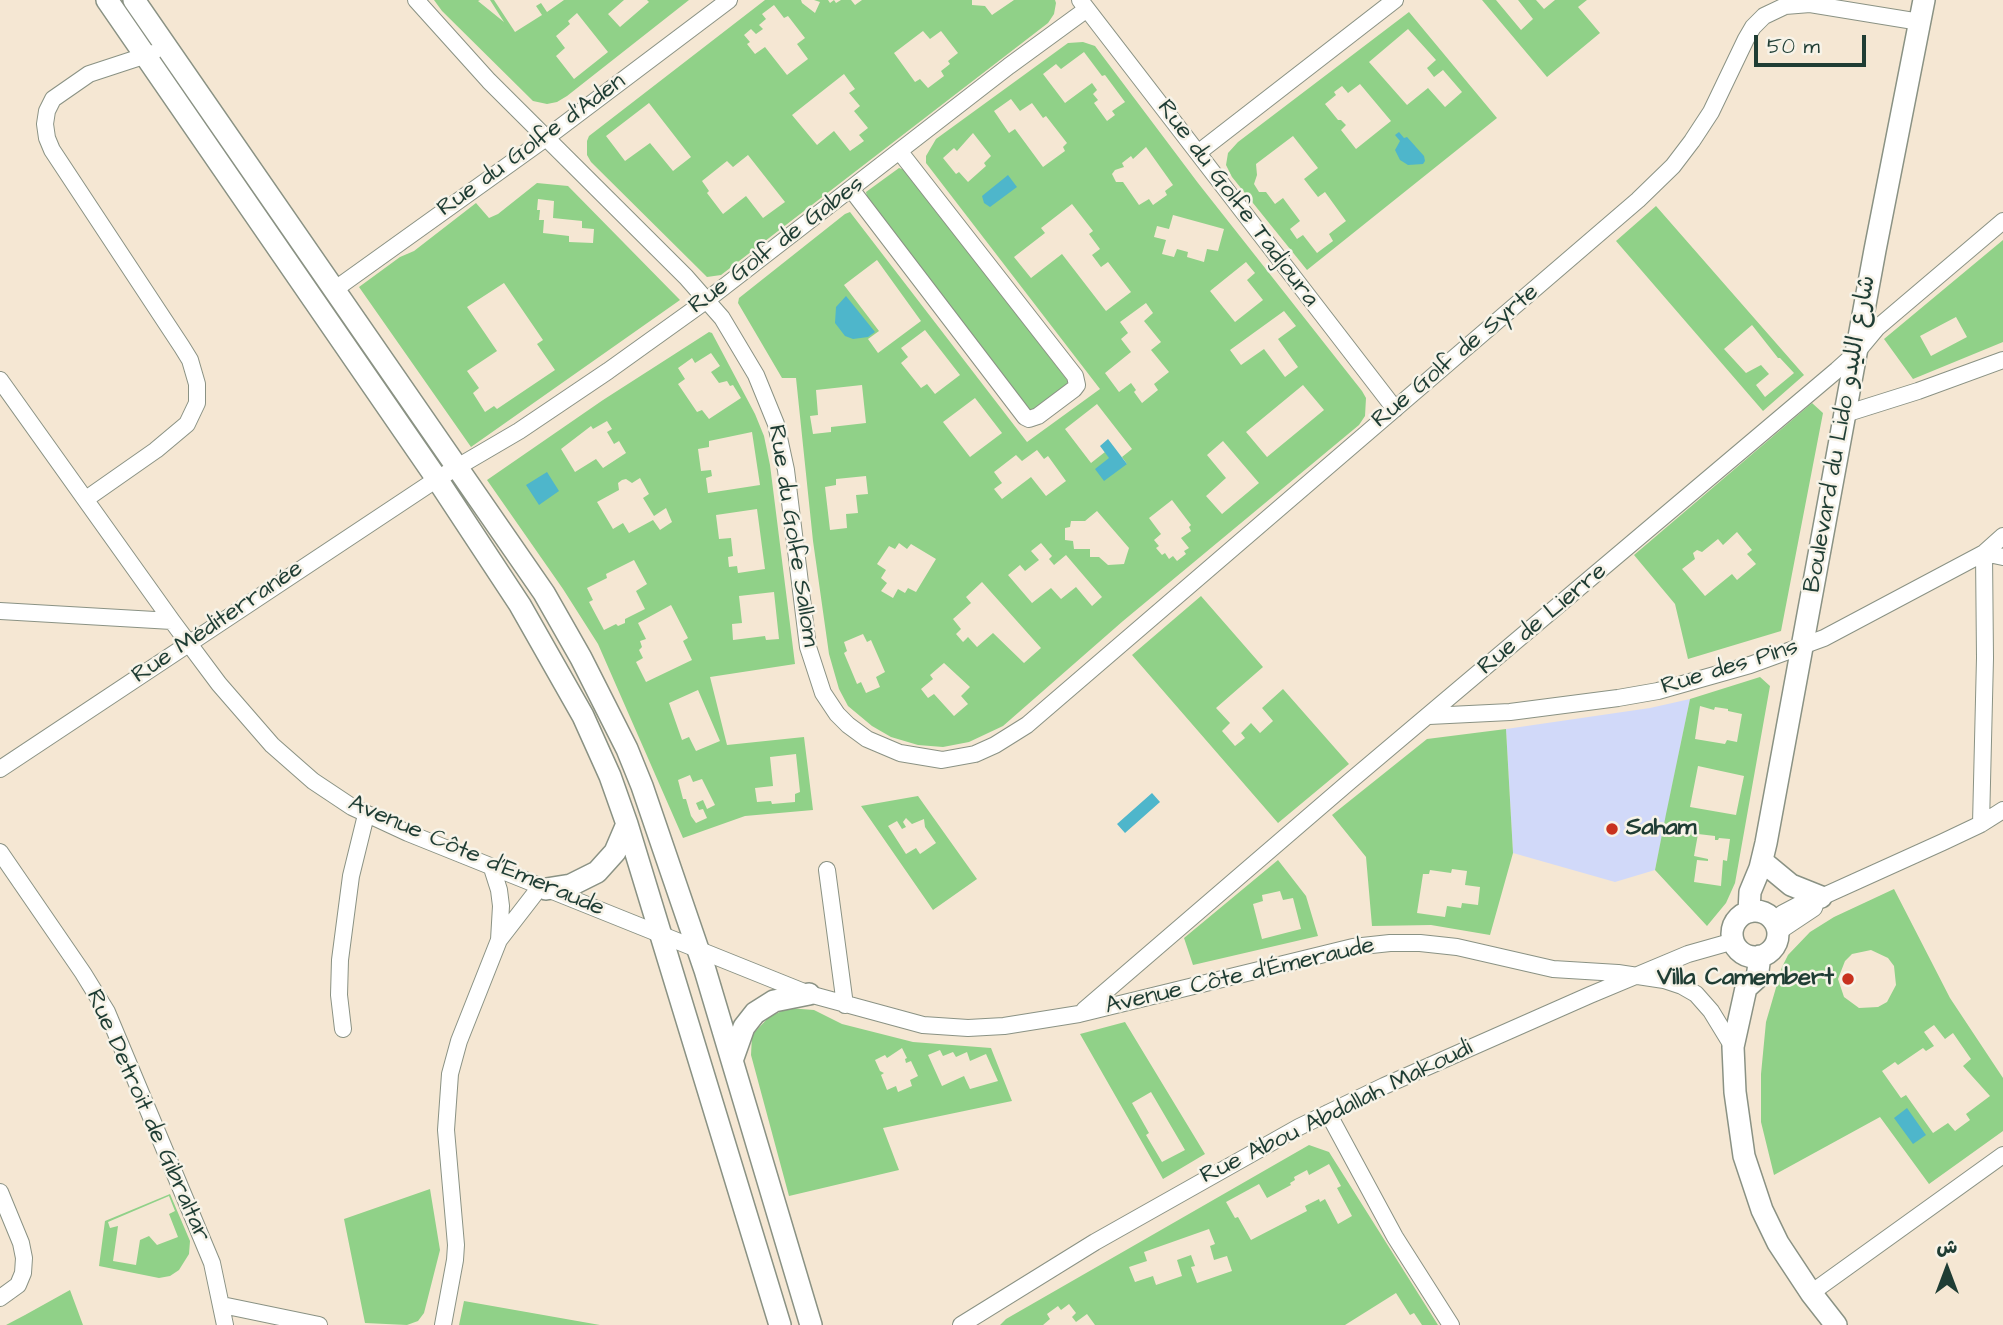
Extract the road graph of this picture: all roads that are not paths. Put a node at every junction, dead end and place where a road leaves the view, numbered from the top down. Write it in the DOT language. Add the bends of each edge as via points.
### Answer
graph roads {
  1 [pos="107,0"];
  2 [pos="134,0"];
  3 [pos="416,0"];
  4 [pos="729,0"];
  5 [pos="1395,0"];
  6 [pos="1924,0"];
  7 [pos="1083,5"];
  8 [pos="1920,22"];
  9 [pos="166,46"];
  10 [pos="146,56"];
  11 [pos="546,138"];
  12 [pos="900,152"];
  13 [pos="1199,152"];
  14 [pos="851,189"];
  15 [pos="2003,221"];
  16 [pos="334,290"];
  17 [pos="707,300"];
  18 [pos="1857,352"];
  19 [pos="2003,360"];
  20 [pos="0,380"];
  21 [pos="1395,409"];
  22 [pos="1845,414"];
  23 [pos="457,468"];
  24 [pos="437,479"];
  25 [pos="86,499"];
  26 [pos="2003,536"];
  27 [pos="1984,553"];
  28 [pos="2003,557"];
  29 [pos="0,611"];
  30 [pos="172,621"];
  31 [pos="188,643"];
  32 [pos="1802,647"];
  33 [pos="1429,716"];
  34 [pos="975,754"];
  35 [pos="0,769"];
  36 [pos="2003,810"];
  37 [pos="366,815"];
  38 [pos="627,824"];
  39 [pos="1981,824"];
  40 [pos="0,852"];
  41 [pos="1761,865"];
  42 [pos="492,868"];
  43 [pos="827,870"];
  44 [pos="543,888"];
  45 [pos="1819,898"];
  46 [pos="1766,919"];
  47 [pos="661,934"];
  48 [pos="499,940"];
  49 [pos="697,949"];
  50 [pos="1746,951"];
  51 [pos="1636,976"];
  52 [pos="809,994"];
  53 [pos="845,1005"];
  54 [pos="1079,1014"];
  55 [pos="343,1029"];
  56 [pos="1733,1047"];
  57 [pos="733,1058"];
  58 [pos="1328,1113"];
  59 [pos="2003,1155"];
  60 [pos="0,1192"];
  61 [pos="1811,1293"];
  62 [pos="0,1298"];
  63 [pos="222,1305"];
  64 [pos="225,1325"];
  65 [pos="319,1325"];
  66 [pos="443,1325"];
  67 [pos="780,1325"];
  68 [pos="811,1325"];
  69 [pos="961,1325"];
  70 [pos="1451,1325"];
  71 [pos="1836,1325"];
  1 -- 10 [label="main road"];
  2 -- 9 [label="main road"];
  3 -- 11 [label="street, Rue du Golfe Sallom"];
  4 -- 11 [label="street, Rue du Golfe d'Aden"];
  5 -- 13 [label="street"];
  6 -- 8 [label="main road, Boulevard du Lido شارع الليدو"];
  7 -- 12 [label="street, Rue Golf de Gabes"];
  7 -- 13 [label="street, Rue du Golfe Tadjoura"];
  8 -- 18 [label="main road, Boulevard du Lido شارع الليدو"];
  8 -- 21 [label="street, Rue Golf de Syrte" via="1810,4 1786,6 1764,16 1746,39 1702,127 1673,166 1594,240"];
  9 -- 10 [label="street"];
  9 -- 16 [label="main road"];
  10 -- 24 [label="main road"];
  10 -- 25 [label="street" via="102,68 65,89 47,111 47,138 190,360 197,403 187,424"];
  11 -- 16 [label="street, Rue du Golfe d'Aden"];
  11 -- 17 [label="street, Rue du Golfe Sallom"];
  12 -- 14 [label="street, Rue Golf de Gabes"];
  12 -- 14 [label="street" via="1076,376 1074,390 1038,416 1025,417"];
  13 -- 21 [label="street, Rue du Golfe Tadjoura"];
  14 -- 17 [label="street, Rue Golf de Gabes"];
  15 -- 18 [label="street, Rue de Lierre" via="1877,328"];
  16 -- 23 [label="main road"];
  17 -- 23 [label="street, Rue Golf de Gabes" via="519,431"];
  17 -- 34 [label="street, Rue du Golfe Sallom" via="746,355 776,424 808,647 828,703 848,725 886,748 942,760"];
  18 -- 22 [label="main road, Boulevard du Lido شارع الليدو"];
  18 -- 33 [label="street, Rue de Lierre"];
  19 -- 22 [label="street"];
  20 -- 25 [label="street, Avenue Côte d'Emeraude"];
  21 -- 34 [label="street, Rue Golf de Syrte" via="1033,720"];
  22 -- 32 [label="main road, Boulevard du Lido شارع الليدو"];
  23 -- 24 [label="street, Rue Golf de Gabes"];
  23 -- 49 [label="main road" via="544,593 627,749"];
  24 -- 31 [label="street, Rue Méditerranée"];
  24 -- 38 [label="main road" via="559,671 595,741"];
  25 -- 30 [label="street, Avenue Côte d'Emeraude"];
  26 -- 27 [label="street, Rue des Pins"];
  27 -- 28 [label="street"];
  27 -- 32 [label="street, Rue des Pins"];
  27 -- 39 [label="street"];
  29 -- 30 [label="street"];
  30 -- 31 [label="street, Avenue Côte d'Emeraude"];
  31 -- 35 [label="street, Rue Méditerranée"];
  31 -- 37 [label="street, Avenue Côte d'Emeraude" via="272,745 313,781"];
  32 -- 33 [label="street, Rue des Pins" via="1658,691 1554,707"];
  32 -- 41 [label="main road, Boulevard du Lido شارع الليدو"];
  33 -- 54 [label="street, Rue de Lierre"];
  36 -- 39 [label="street"];
  37 -- 42 [label="street, Avenue Côte d'Emeraude"];
  37 -- 55 [label="street" via="351,876 340,960"];
  38 -- 44 [label="main road" via="615,852 597,872 571,884"];
  38 -- 47 [label="main road"];
  39 -- 45 [label="street"];
  40 -- 63 [label="street, Rue Detroit de Gibraltar" via="107,1012 212,1263"];
  41 -- 45 [label="main road"];
  41 -- 46 [label="main road, Boulevard du Lido شارع الليدو"];
  42 -- 44 [label="street, Avenue Côte d'Emeraude"];
  42 -- 48 [label="street" via="501,906"];
  43 -- 53 [label="street"];
  44 -- 47 [label="street, Avenue Côte d'Emeraude"];
  44 -- 48 [label="street"];
  45 -- 46 [label="street" via="1814,908"];
  46 -- 50 [label="main road" via="1776,945 1767,954"];
  46 -- 50 [label="main road" via="1737,920 1733,927"];
  47 -- 49 [label="street, Avenue Côte d'Emeraude"];
  47 -- 67 [label="main road"];
  48 -- 66 [label="street" via="450,1074 446,1130 455,1260"];
  49 -- 52 [label="street, Avenue Côte d'Emeraude"];
  49 -- 57 [label="main road"];
  50 -- 51 [label="street, Rue Abou Abdallah Makoudi" via="1688,954"];
  50 -- 56 [label="main road" via="1757,978 1746,988"];
  51 -- 54 [label="street, Avenue Côte d'Émeraude" via="1553,969 1438,944 1390,943 1330,952"];
  51 -- 56 [label="street, Avenue Côte d'Émeraude" via="1664,980 1696,994 1720,1022"];
  51 -- 58 [label="street, Rue Abou Abdallah Makoudi"];
  52 -- 53 [label="street, Avenue Côte d'Emeraude"];
  52 -- 57 [label="main road" via="774,1001 755,1013 744,1027"];
  53 -- 54 [label="street, Avenue Côte d'Émeraude" via="948,1028 1004,1026"];
  56 -- 61 [label="main road" via="1738,1120 1750,1179 1778,1243"];
  57 -- 68 [label="main road"];
  58 -- 69 [label="street, Rue Abou Abdallah Makoudi" via="1191,1186"];
  58 -- 70 [label="street" via="1389,1227"];
  59 -- 61 [label="street"];
  60 -- 62 [label="street" via="21,1243 23,1273 18,1285"];
  61 -- 71 [label="main road"];
  63 -- 64 [label="street, Rue Detroit de Gibraltar"];
  63 -- 65 [label="street"];
}
